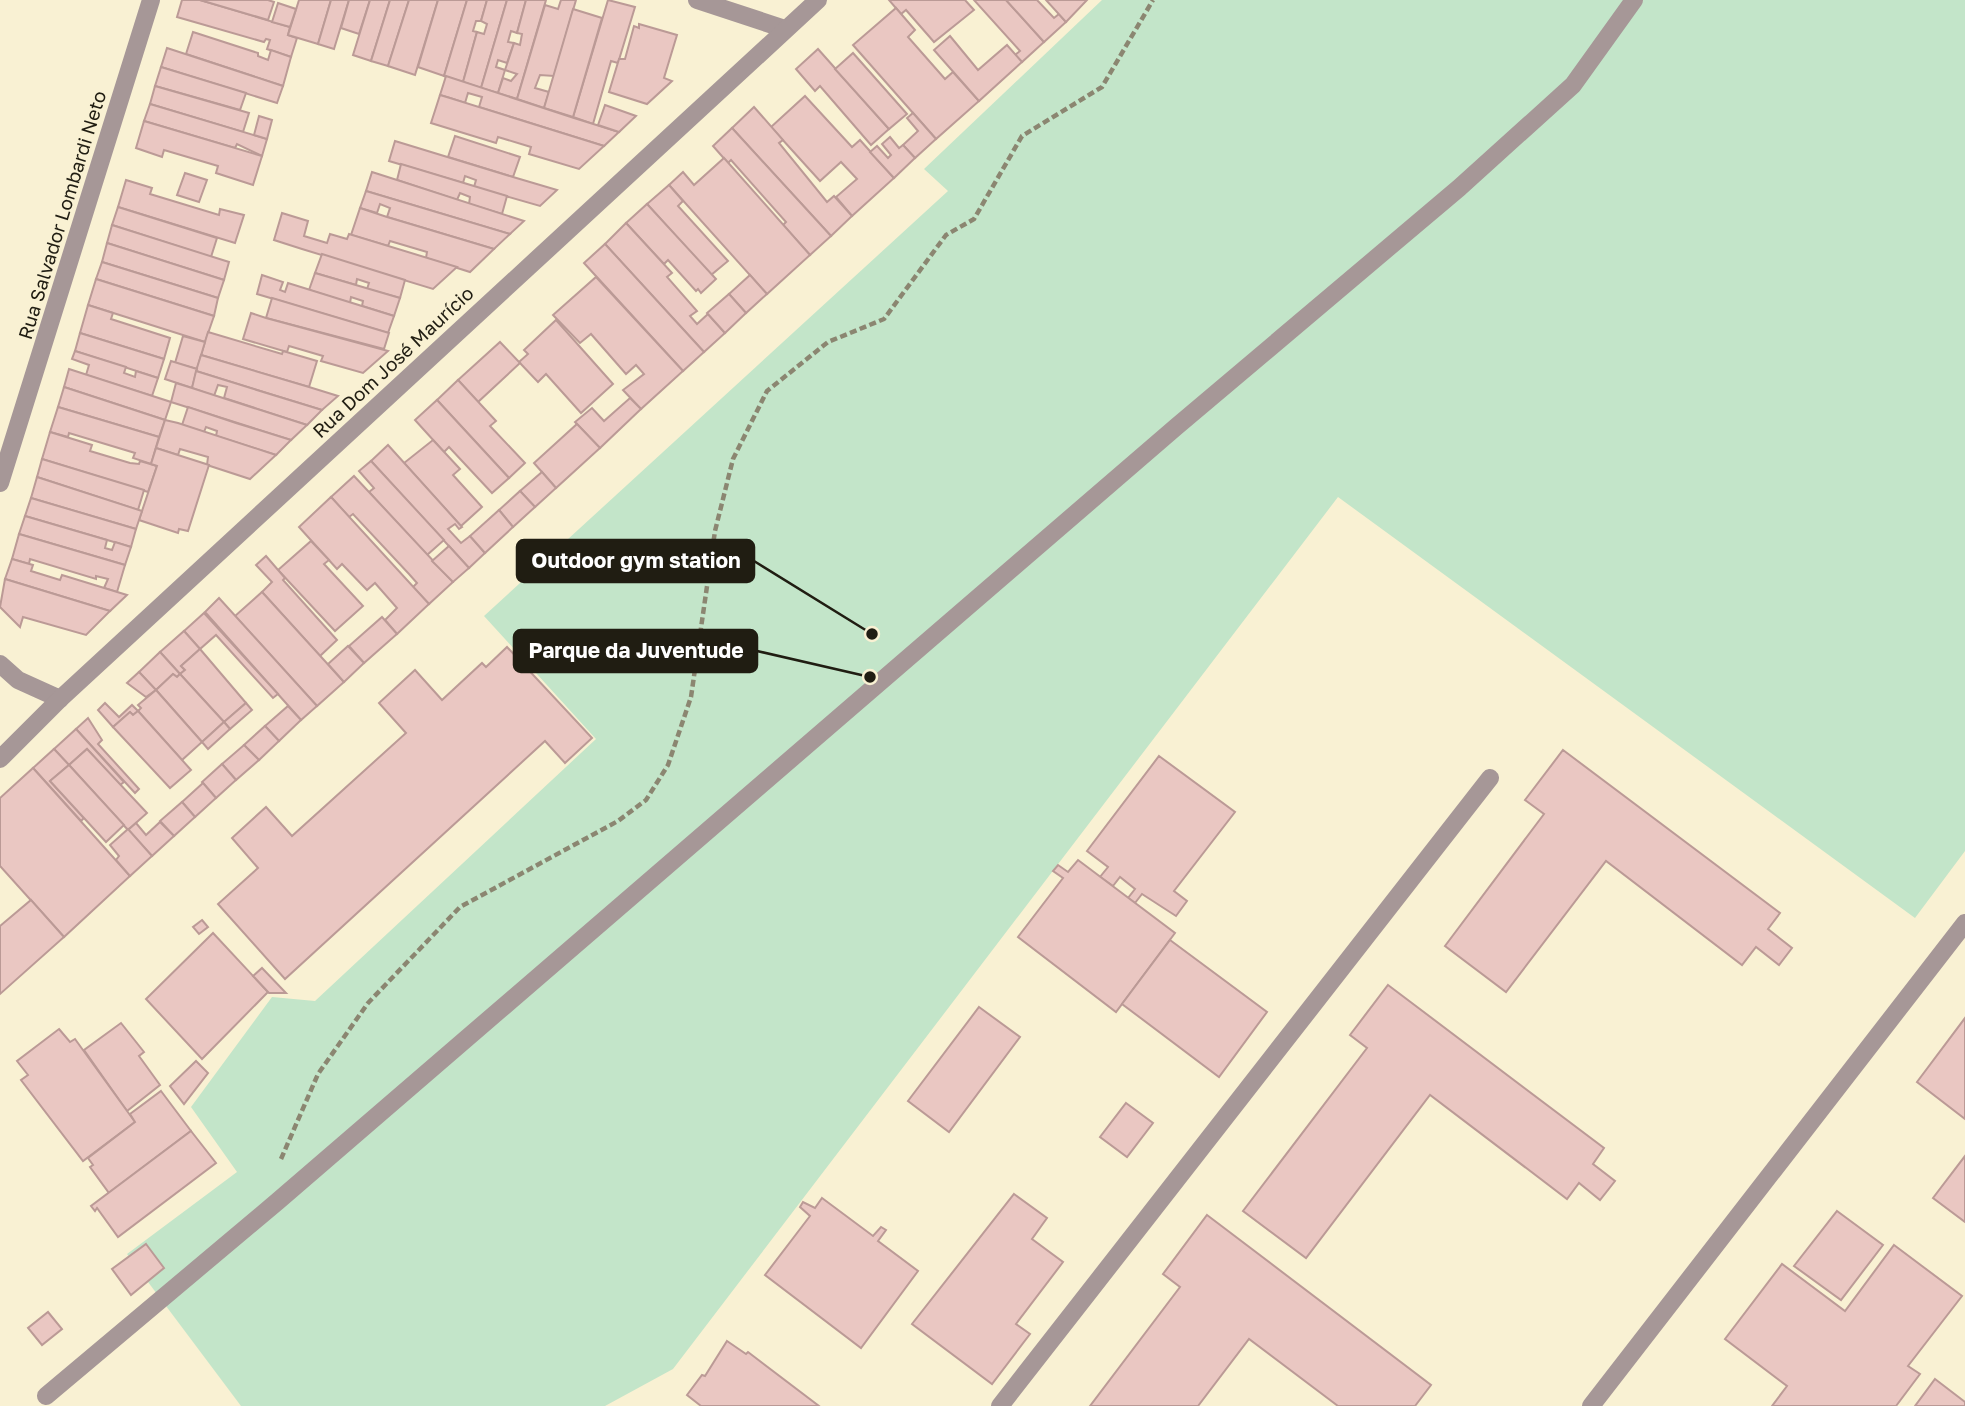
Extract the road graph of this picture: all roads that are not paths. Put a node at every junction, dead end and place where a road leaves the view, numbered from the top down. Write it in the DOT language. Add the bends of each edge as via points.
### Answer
graph roads {
  1 [pos="151,0"];
  2 [pos="696,0"];
  3 [pos="818,0"];
  4 [pos="1634,0"];
  5 [pos="785,29"];
  6 [pos="0,483"];
  7 [pos="0,664"];
  8 [pos="60,699"];
  9 [pos="0,759"];
  10 [pos="1490,778"];
  11 [pos="1965,923"];
  12 [pos="46,1396"];
  13 [pos="1000,1406"];
  14 [pos="1591,1406"];
  1 -- 6 [label="street, Rua Salvador Lombardi Neto"];
  2 -- 5 [label="street"];
  3 -- 5 [label="street, Rua Dom José Maurício"];
  4 -- 12 [label="street" via="1573,85 1459,188"];
  5 -- 8 [label="street, Rua Dom José Maurício"];
  7 -- 8 [label="street" via="19,680"];
  8 -- 9 [label="street, Rua Dom José Maurício"];
  10 -- 13 [label="street"];
  11 -- 14 [label="street"];
}
